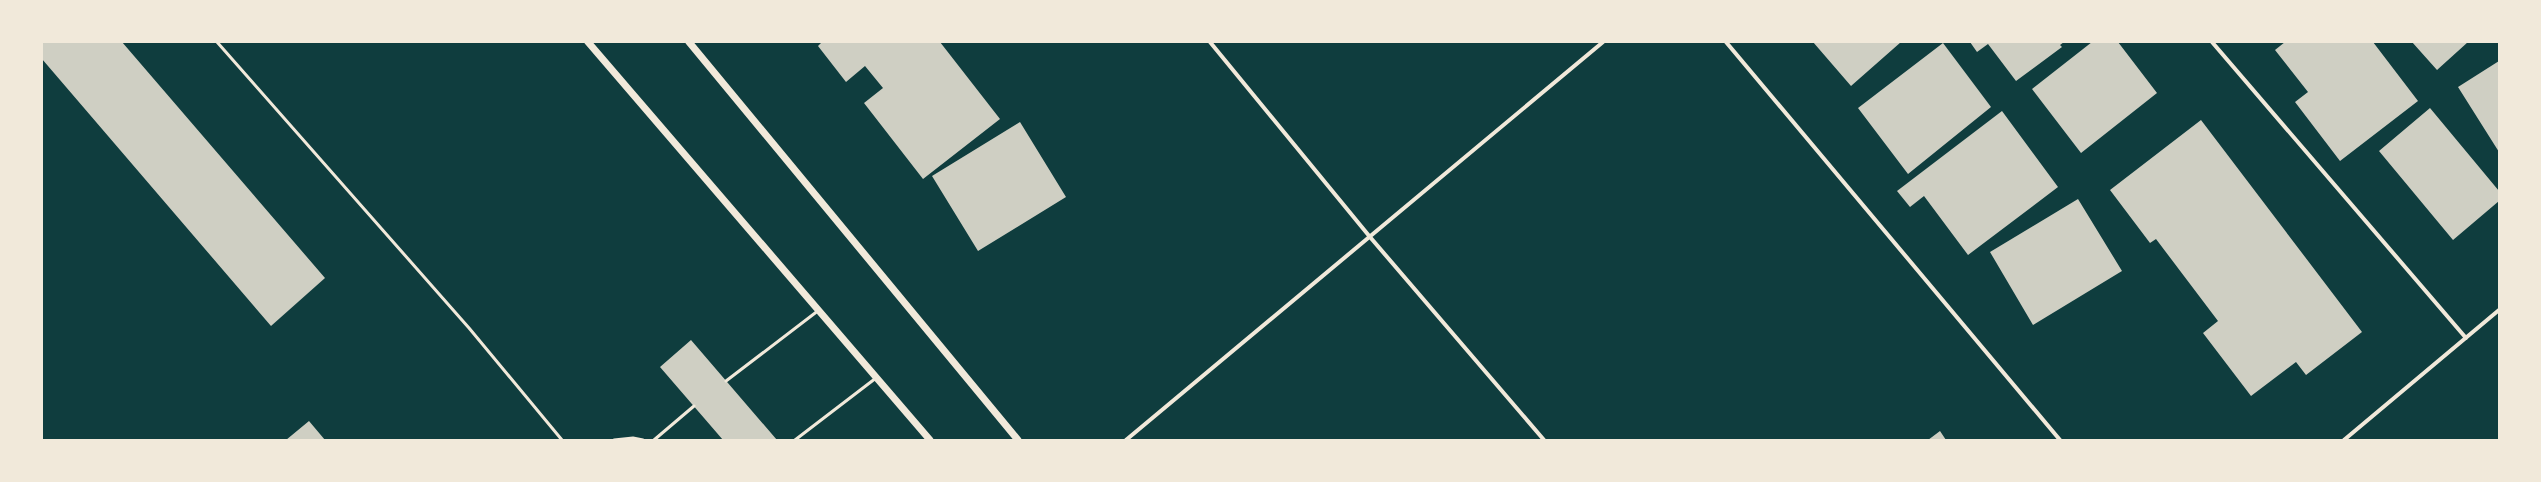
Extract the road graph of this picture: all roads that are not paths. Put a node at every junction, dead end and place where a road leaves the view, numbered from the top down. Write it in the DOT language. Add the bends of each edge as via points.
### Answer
graph roads {
  1 [pos="217,42"];
  2 [pos="588,42"];
  3 [pos="689,42"];
  4 [pos="1210,42"];
  5 [pos="1603,42"];
  6 [pos="1726,42"];
  7 [pos="2212,42"];
  8 [pos="1370,237"];
  9 [pos="818,310"];
  10 [pos="2499,310"];
  11 [pos="2466,338"];
  12 [pos="877,378"];
  13 [pos="726,381"];
  14 [pos="694,406"];
  15 [pos="562,440"];
  16 [pos="614,440"];
  17 [pos="644,440"];
  18 [pos="654,440"];
  19 [pos="795,440"];
  20 [pos="930,440"];
  21 [pos="1018,440"];
  22 [pos="1126,440"];
  23 [pos="1544,440"];
  24 [pos="2060,440"];
  25 [pos="2344,440"];
  1 -- 15 [label="lane" via="469,328"];
  2 -- 9 [label="street"];
  3 -- 21 [label="street"];
  4 -- 8 [label="street"];
  5 -- 8 [label="street"];
  6 -- 24 [label="street"];
  7 -- 11 [label="street"];
  8 -- 22 [label="street"];
  8 -- 23 [label="street"];
  9 -- 12 [label="street"];
  9 -- 13 [label="lane"];
  10 -- 11 [label="street"];
  11 -- 25 [label="street"];
  12 -- 19 [label="lane"];
  12 -- 20 [label="street"];
  14 -- 18 [label="lane"];
  16 -- 17 [label="lane"];
}
